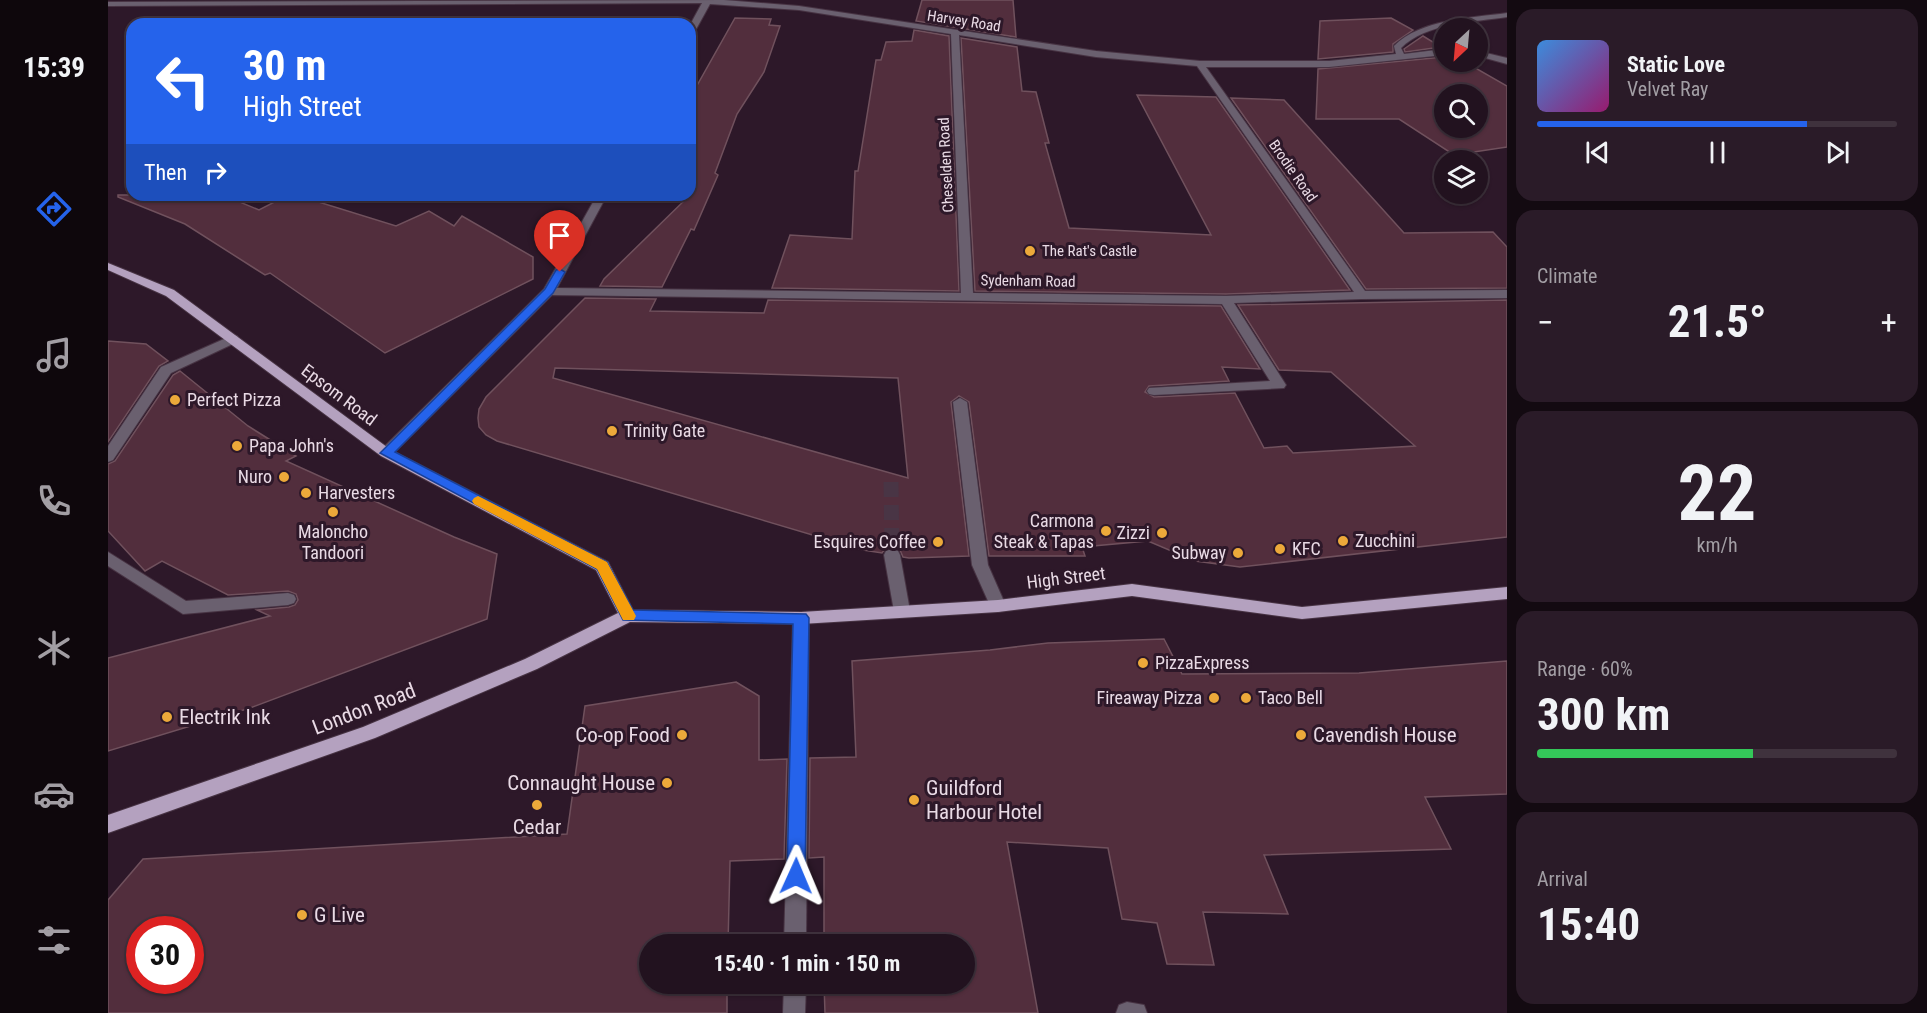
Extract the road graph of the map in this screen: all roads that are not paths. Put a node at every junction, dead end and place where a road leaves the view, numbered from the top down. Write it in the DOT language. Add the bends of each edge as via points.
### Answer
graph roads {
  1 [pos="630,1"];
  2 [pos="707,1"];
  3 [pos="730,1"];
  4 [pos="313,2"];
  5 [pos="108,4"];
  6 [pos="798,4"];
  7 [pos="1507,15"];
  8 [pos="1488,19"];
  9 [pos="696,22"];
  10 [pos="1434,31"];
  11 [pos="955,34"];
  12 [pos="1434,53"];
  13 [pos="1401,55"];
  14 [pos="1488,56"];
  15 [pos="1507,61"];
  16 [pos="1200,64"];
  17 [pos="599,201"];
  18 [pos="108,266"];
  19 [pos="549,291"];
  20 [pos="1507,294"];
  21 [pos="1362,295"];
  22 [pos="967,296"];
  23 [pos="1226,300"];
  24 [pos="233,339"];
  25 [pos="1154,391"];
  26 [pos="960,402"];
  27 [pos="386,453"];
  28 [pos="108,457"];
  29 [pos="892,555"];
  30 [pos="108,558"];
  31 [pos="1507,593"];
  32 [pos="288,599"];
  33 [pos="998,606"];
  34 [pos="902,611"];
  35 [pos="628,616"];
  36 [pos="801,618"];
  37 [pos="108,824"];
  38 [pos="795,934"];
  39 [pos="795,994"];
  40 [pos="794,1013"];
  41 [pos="1127,1013"];
  42 [pos="1136,1013"];
  1 -- 2 [label="street, Harvey Road"];
  1 -- 4 [label="street, Harvey Road"];
  2 -- 3 [label="street, Harvey Road"];
  2 -- 9 [label="street"];
  3 -- 6 [label="street, Harvey Road"];
  4 -- 5 [label="street, Harvey Road"];
  6 -- 11 [label="street, Harvey Road"];
  7 -- 8 [label="street"];
  10 -- 13 [label="street" via="1401,42 1397,48"];
  11 -- 16 [label="street, Harvey Road"];
  11 -- 22 [label="street, Cheselden Road"];
  12 -- 13 [label="street, Harvey Road"];
  13 -- 16 [label="street, Harvey Road" via="1329,64"];
  14 -- 15 [label="street"];
  16 -- 21 [label="street, Brodie Road"];
  17 -- 19 [label="street"];
  18 -- 24 [label="main road, Epsom Road" via="170,292"];
  19 -- 22 [label="street, Sydenham Road"];
  19 -- 27 [label="street"];
  20 -- 21 [label="street, Sydenham Road"];
  21 -- 23 [label="street, Sydenham Road"];
  22 -- 23 [label="street, Sydenham Road"];
  23 -- 25 [label="street" via="1279,385"];
  24 -- 27 [label="main road, Epsom Road"];
  24 -- 28 [label="street" via="166,370"];
  26 -- 33 [label="street" via="980,565"];
  27 -- 35 [label="main road, Epsom Road" via="602,566"];
  29 -- 34 [label="street"];
  30 -- 32 [label="street" via="183,608"];
  31 -- 33 [label="main road, High Street" via="1302,613 1132,590"];
  33 -- 34 [label="main road, High Street"];
  34 -- 36 [label="main road, High Street"];
  35 -- 36 [label="main road, High Street"];
  35 -- 37 [label="main road, London Road" via="531,664 369,733"];
  36 -- 38 [label="street"];
  39 -- 40 [label="street"];
  41 -- 42 [label="street"];
}
